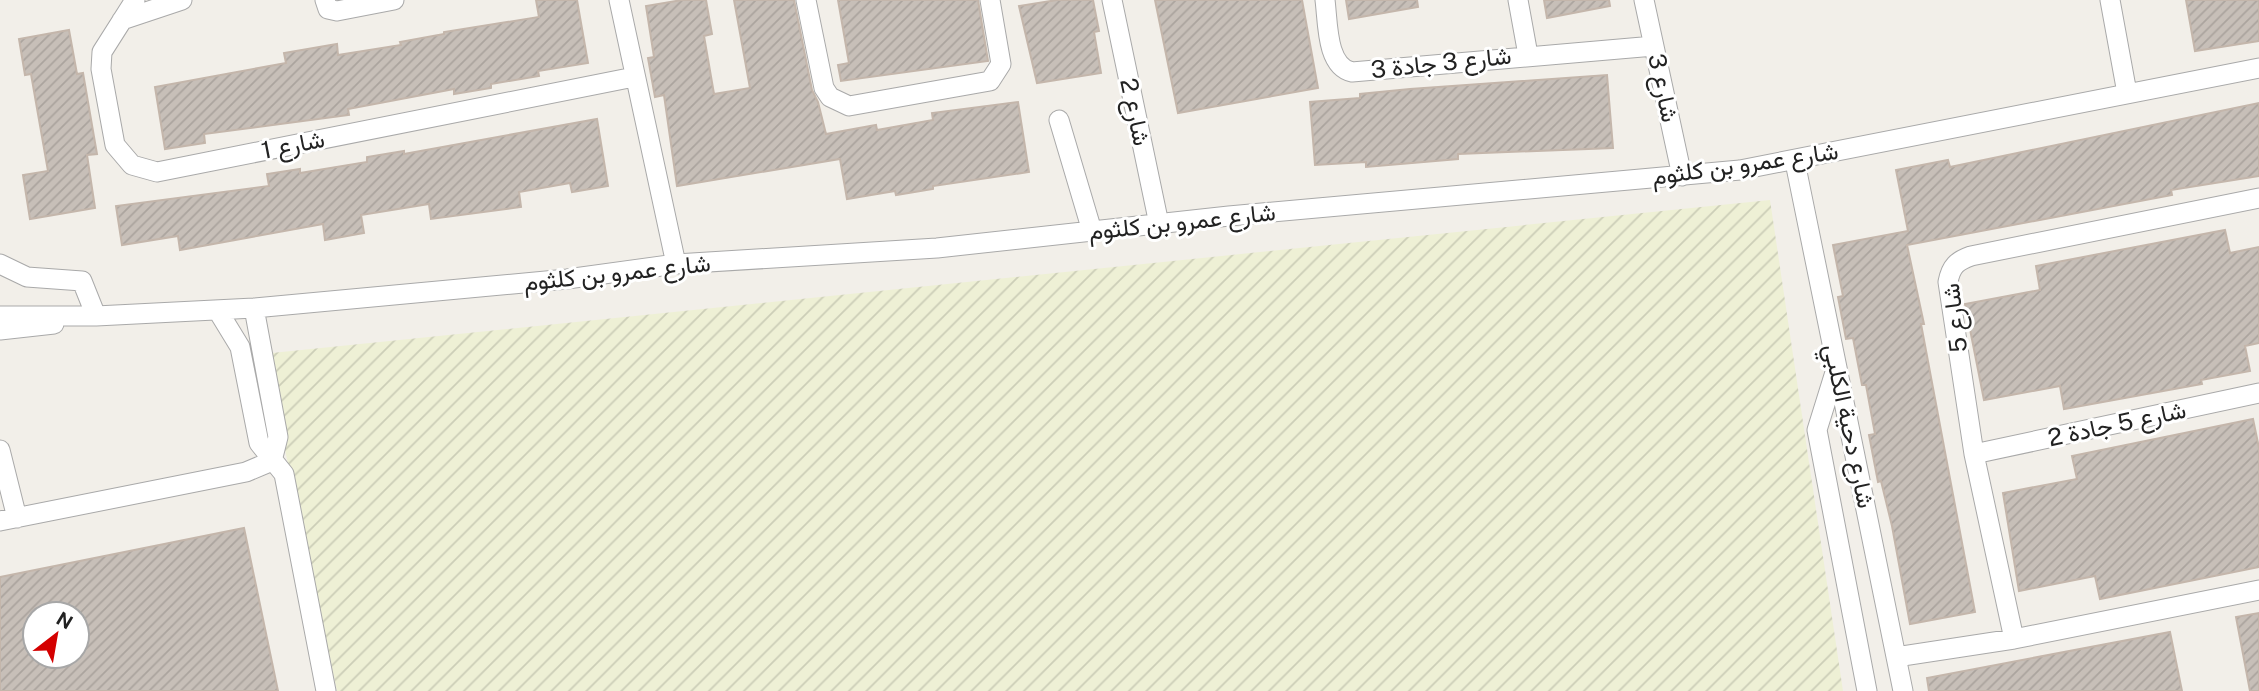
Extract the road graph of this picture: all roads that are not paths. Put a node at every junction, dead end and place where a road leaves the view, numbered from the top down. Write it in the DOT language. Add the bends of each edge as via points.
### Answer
graph roads {
  1 [pos="135,0"];
  2 [pos="182,0"];
  3 [pos="325,0"];
  4 [pos="394,0"];
  5 [pos="619,0"];
  6 [pos="806,0"];
  7 [pos="990,0"];
  8 [pos="1112,0"];
  9 [pos="1325,0"];
  10 [pos="1518,0"];
  11 [pos="1644,0"];
  12 [pos="2110,0"];
  13 [pos="122,20"];
  14 [pos="1654,46"];
  15 [pos="1528,55"];
  16 [pos="2259,68"];
  17 [pos="634,77"];
  18 [pos="2127,93"];
  19 [pos="1059,120"];
  20 [pos="1795,162"];
  21 [pos="1682,176"];
  22 [pos="2259,198"];
  23 [pos="1159,224"];
  24 [pos="1092,231"];
  25 [pos="0,264"];
  26 [pos="676,264"];
  27 [pos="254,308"];
  28 [pos="218,311"];
  29 [pos="0,316"];
  30 [pos="96,316"];
  31 [pos="0,330"];
  32 [pos="1837,368"];
  33 [pos="2259,393"];
  34 [pos="0,450"];
  35 [pos="1974,454"];
  36 [pos="272,461"];
  37 [pos="9,520"];
  38 [pos="2259,590"];
  39 [pos="2014,639"];
  40 [pos="1896,657"];
  41 [pos="326,691"];
  42 [pos="1867,691"];
  43 [pos="1903,691"];
  1 -- 13 [label="street, شارع 1"];
  2 -- 13 [label="street"];
  3 -- 4 [label="street" via="332,11"];
  5 -- 17 [label="street"];
  6 -- 7 [label="street" via="824,88 830,97 849,106 990,81 1001,64"];
  8 -- 23 [label="street, شارع 2"];
  9 -- 15 [label="street, شارع 3 جادة 3" via="1335,58 1346,71"];
  10 -- 15 [label="street, شارع 3 جادة 3"];
  11 -- 14 [label="street, شارع 3"];
  12 -- 18 [label="street"];
  13 -- 17 [label="street, شارع 1" via="102,52 101,69 115,145 132,165 157,172"];
  14 -- 15 [label="street, شارع 3 جادة 3"];
  14 -- 21 [label="street, شارع 3"];
  16 -- 18 [label="street, شارع عمرو بن كلثوم"];
  17 -- 26 [label="street"];
  18 -- 20 [label="street, شارع عمرو بن كلثوم"];
  19 -- 24 [label="street"];
  20 -- 21 [label="street, شارع عمرو بن كلثوم"];
  20 -- 32 [label="street, شارع دحية الكلبي"];
  21 -- 23 [label="street, شارع عمرو بن كلثوم"];
  22 -- 35 [label="street, شارع 5" via="1971,256 1954,265 1948,282"];
  23 -- 24 [label="street, شارع عمرو بن كلثوم"];
  24 -- 26 [label="street, شارع عمرو بن كلثوم" via="937,248"];
  25 -- 30 [label="street" via="27,277 82,281"];
  26 -- 27 [label="street, شارع عمرو بن كلثوم" via="567,279"];
  27 -- 28 [label="street, شارع عمرو بن كلثوم"];
  27 -- 36 [label="street" via="278,437"];
  28 -- 30 [label="street, شارع عمرو بن كلثوم"];
  28 -- 36 [label="street" via="240,346 257,438"];
  29 -- 30 [label="street, شارع عمرو بن كلثوم"];
  30 -- 31 [label="street, شارع عمرو بن كلثوم"];
  32 -- 40 [label="street, شارع دحية الكلبي"];
  32 -- 42 [label="street" via="1817,430"];
  33 -- 35 [label="street, شارع 5 جادة 2"];
  34 -- 37 [label="street"];
  35 -- 39 [label="street, شارع 5"];
  36 -- 37 [label="street" via="246,472"];
  36 -- 41 [label="street" via="284,474"];
  38 -- 39 [label="street"];
  39 -- 40 [label="street"];
  40 -- 43 [label="street, شارع دحية الكلبي"];
}
